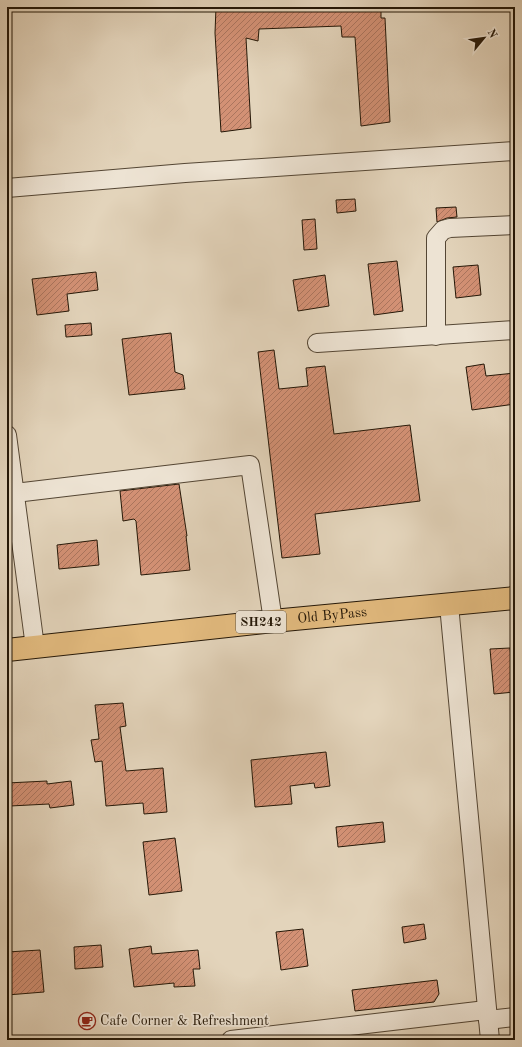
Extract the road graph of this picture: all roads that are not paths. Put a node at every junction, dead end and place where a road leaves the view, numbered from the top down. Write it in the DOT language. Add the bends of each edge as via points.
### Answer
graph roads {
  1 [pos="515,151"];
  2 [pos="7,188"];
  3 [pos="515,225"];
  4 [pos="515,330"];
  5 [pos="436,336"];
  6 [pos="317,343"];
  7 [pos="7,435"];
  8 [pos="15,493"];
  9 [pos="515,598"];
  10 [pos="449,605"];
  11 [pos="273,621"];
  12 [pos="35,647"];
  13 [pos="7,650"];
  14 [pos="487,1015"];
  15 [pos="515,1017"];
  16 [pos="231,1040"];
  17 [pos="490,1040"];
  1 -- 2 [label="street"];
  3 -- 5 [label="street" via="450,228 436,238"];
  4 -- 5 [label="street"];
  5 -- 6 [label="street"];
  7 -- 8 [label="street"];
  8 -- 11 [label="street" via="250,465"];
  8 -- 12 [label="street"];
  9 -- 10 [label="main road, Old ByPass / SH242"];
  10 -- 11 [label="main road, Old ByPass / SH242"];
  10 -- 14 [label="street"];
  11 -- 12 [label="main road, Old ByPass / SH242"];
  12 -- 13 [label="main road, Old ByPass / SH242"];
  14 -- 15 [label="street"];
  14 -- 16 [label="street"];
  14 -- 17 [label="street"];
}
